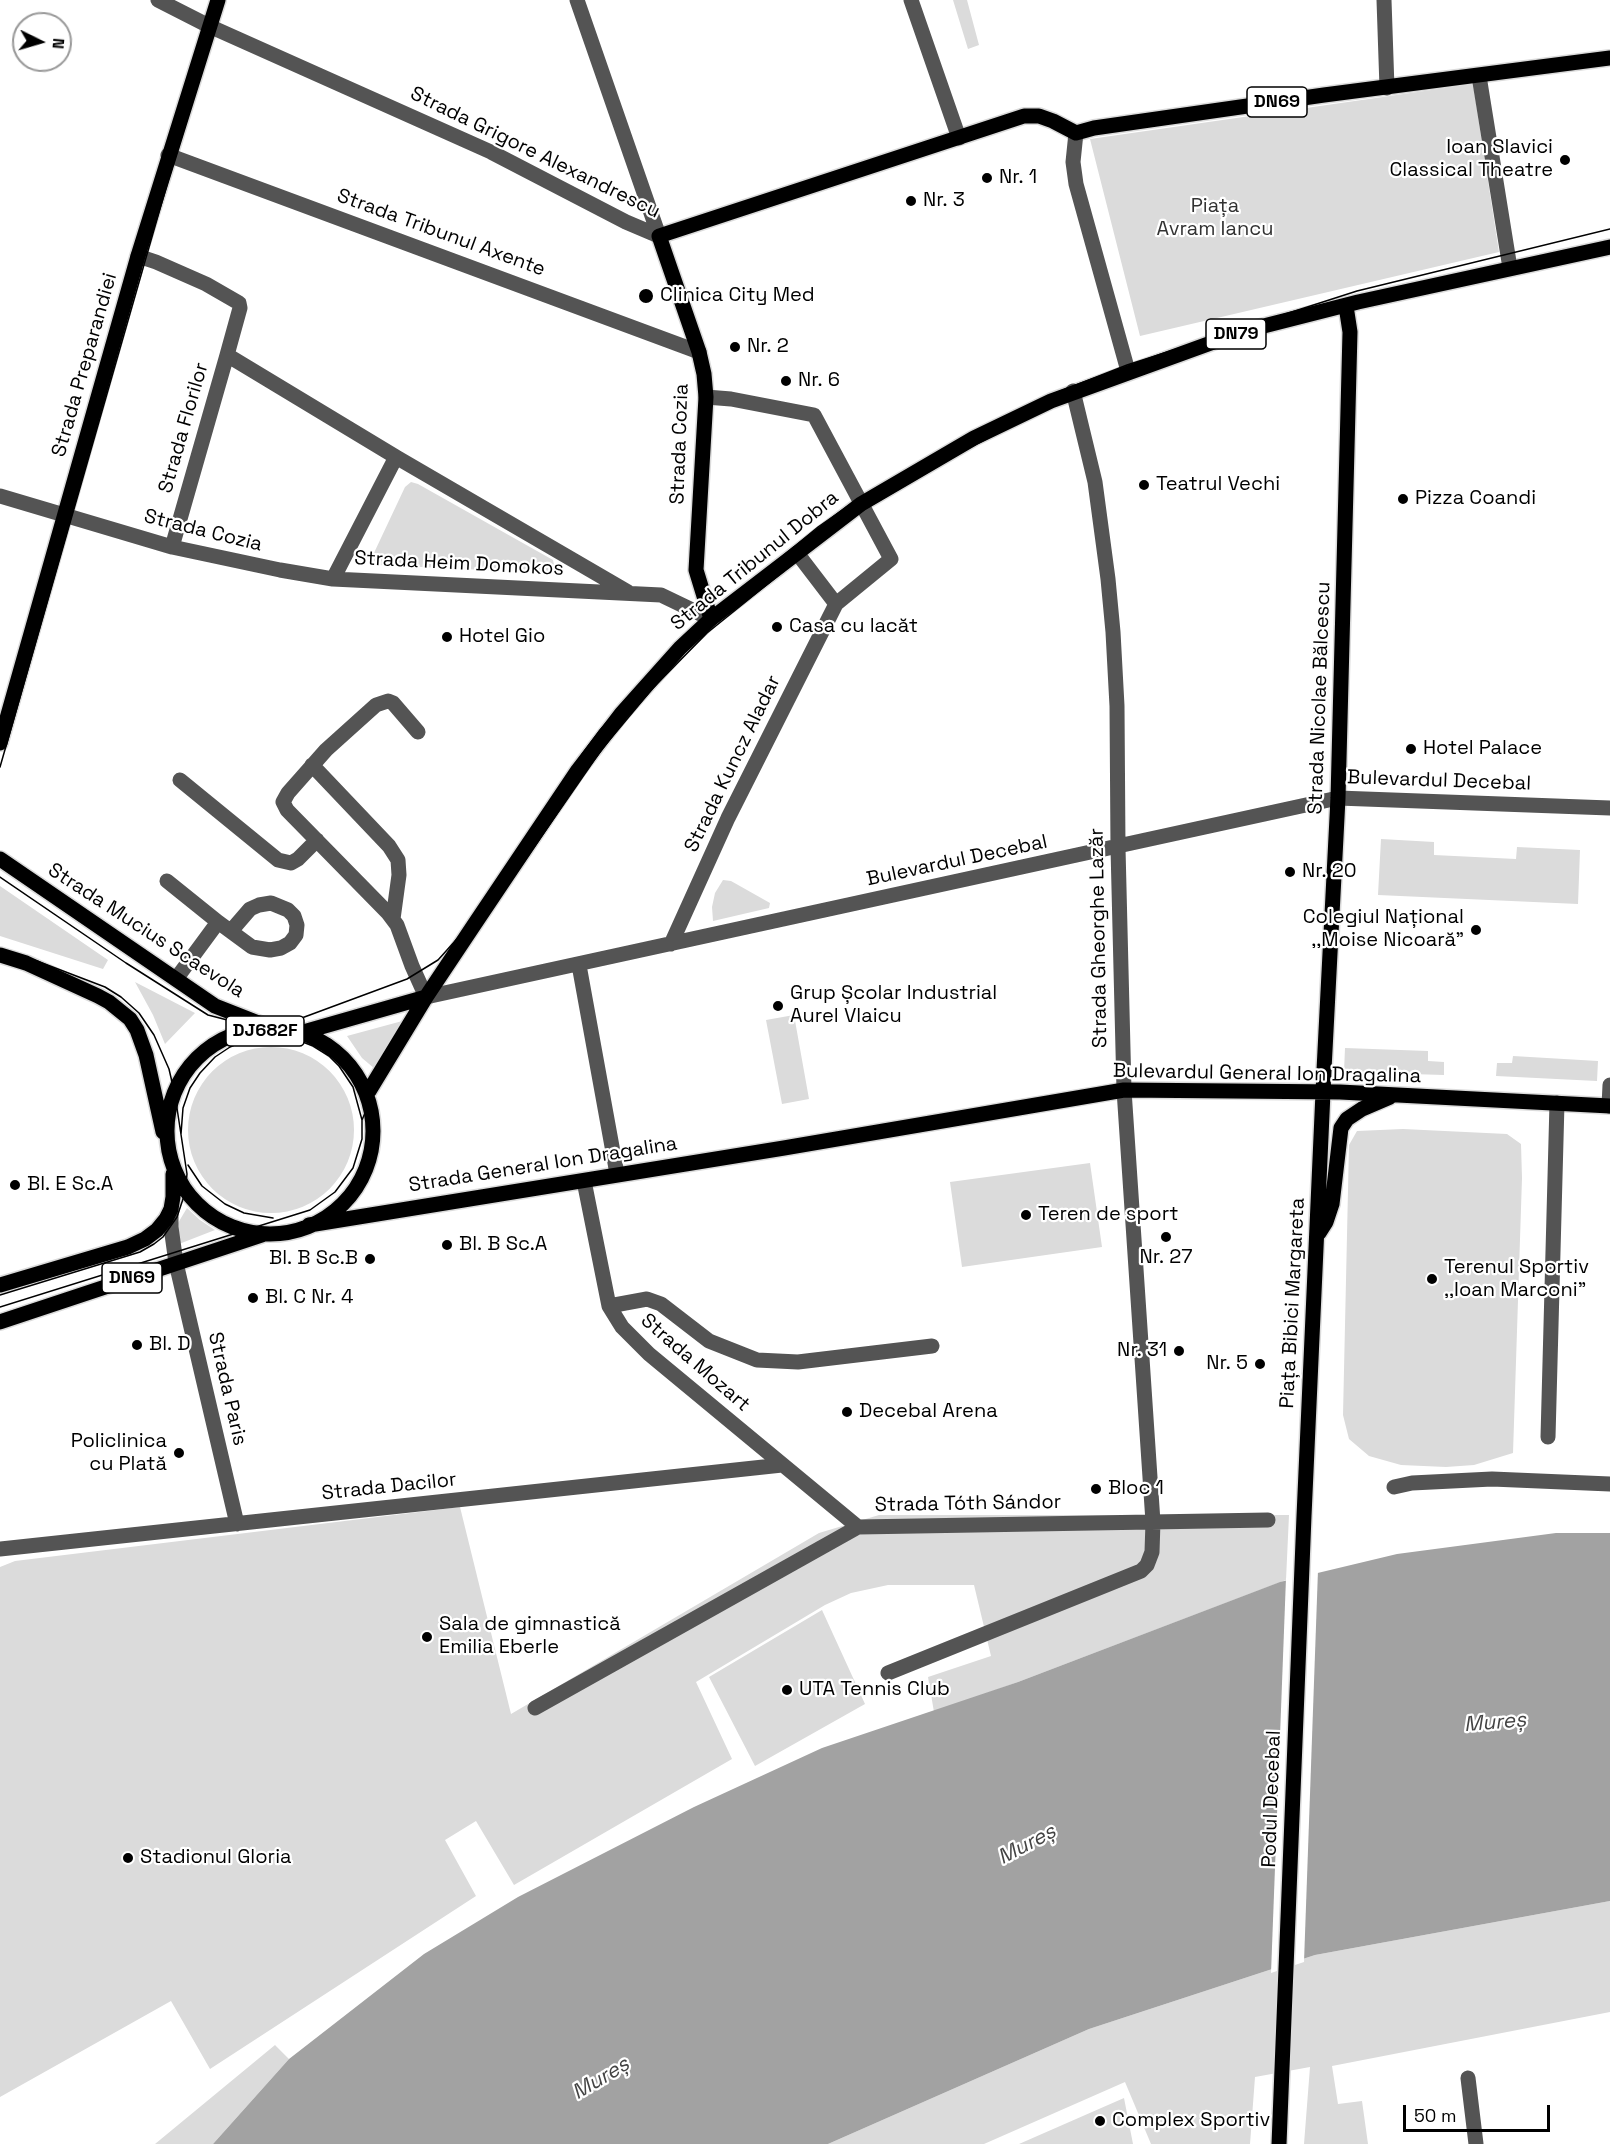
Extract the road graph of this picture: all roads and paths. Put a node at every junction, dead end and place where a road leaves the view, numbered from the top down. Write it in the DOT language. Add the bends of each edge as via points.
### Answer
graph roads {
  1 [pos="158,0"];
  2 [pos="218,0"];
  3 [pos="577,0"];
  4 [pos="911,0"];
  5 [pos="1384,0"];
  6 [pos="209,26"];
  7 [pos="1610,58"];
  8 [pos="1479,76"];
  9 [pos="1388,88"];
  10 [pos="1076,133"];
  11 [pos="959,138"];
  12 [pos="168,155"];
  13 [pos="659,236"];
  14 [pos="1610,247"];
  15 [pos="138,256"];
  16 [pos="1510,268"];
  17 [pos="1346,306"];
  18 [pos="699,352"];
  19 [pos="227,355"];
  20 [pos="1128,371"];
  21 [pos="1073,392"];
  22 [pos="706,397"];
  23 [pos="396,457"];
  24 [pos="0,496"];
  25 [pos="861,504"];
  26 [pos="65,515"];
  27 [pos="172,547"];
  28 [pos="797,553"];
  29 [pos="333,579"];
  30 [pos="630,593"];
  31 [pos="836,604"];
  32 [pos="711,619"];
  33 [pos="418,732"];
  34 [pos="0,742"];
  35 [pos="312,765"];
  36 [pos="180,780"];
  37 [pos="1338,798"];
  38 [pos="1610,808"];
  39 [pos="317,840"];
  40 [pos="1118,848"];
  41 [pos="0,859"];
  42 [pos="167,881"];
  43 [pos="393,919"];
  44 [pos="218,922"];
  45 [pos="231,931"];
  46 [pos="671,944"];
  47 [pos="0,955"];
  48 [pos="579,965"];
  49 [pos="176,979"];
  50 [pos="426,997"];
  51 [pos="274,1029"];
  52 [pos="307,1031"];
  53 [pos="1610,1085"];
  54 [pos="369,1090"];
  55 [pos="1124,1090"];
  56 [pos="1323,1092"];
  57 [pos="1394,1095"];
  58 [pos="1557,1103"];
  59 [pos="1610,1106"];
  60 [pos="784,1148"];
  61 [pos="167,1150"];
  62 [pos="172,1171"];
  63 [pos="617,1174"];
  64 [pos="584,1181"];
  65 [pos="171,1209"];
  66 [pos="309,1225"];
  67 [pos="264,1234"];
  68 [pos="1318,1235"];
  69 [pos="176,1263"];
  70 [pos="0,1285"];
  71 [pos="609,1306"];
  72 [pos="0,1322"];
  73 [pos="932,1346"];
  74 [pos="1548,1437"];
  75 [pos="782,1465"];
  76 [pos="1610,1484"];
  77 [pos="1394,1487"];
  78 [pos="1304,1516"];
  79 [pos="1268,1520"];
  80 [pos="1153,1522"];
  81 [pos="237,1524"];
  82 [pos="858,1527"];
  83 [pos="0,1549"];
  84 [pos="888,1673"];
  85 [pos="535,1708"];
  86 [pos="1468,2079"];
  87 [pos="1279,2144"];
  88 [pos="1476,2144"];
  1 -- 6 [label="street, Strada Grigore Alexandrescu"];
  2 -- 6 [label="main road, Strada Preparandiei"];
  3 -- 13 [label="street, Strada Cozia"];
  4 -- 11 [label="street"];
  5 -- 9 [label="street"];
  6 -- 12 [label="main road, Strada Preparandiei"];
  6 -- 13 [label="street, Strada Grigore Alexandrescu" via="491,152"];
  7 -- 8 [label="main road"];
  8 -- 9 [label="main road, DN69"];
  8 -- 16 [label="street"];
  9 -- 10 [label="main road, DN69"];
  10 -- 11 [label="main road, Strada Grigore Alexandrescu" via="1032,115"];
  10 -- 20 [label="street" via="1076,184"];
  11 -- 13 [label="main road, Strada Grigore Alexandrescu"];
  12 -- 15 [label="main road, Strada Preparandiei"];
  12 -- 18 [label="street, Strada Tribunul Axente"];
  13 -- 18 [label="main road, Strada Cozia"];
  14 -- 16 [label="main road, DN79"];
  15 -- 19 [label="street, Strada Florilor" via="206,284 239,303"];
  15 -- 26 [label="main road, Strada Preparandiei"];
  16 -- 17 [label="main road, DN79"];
  17 -- 20 [label="main road, DN79" via="1255,327"];
  17 -- 37 [label="main road, Strada Nicolae Bălcescu" via="1350,332"];
  18 -- 22 [label="main road, Strada Cozia"];
  19 -- 23 [label="street, Strada Florilor"];
  19 -- 27 [label="street, Strada Florilor"];
  20 -- 21 [label="main road, Strada Tribunul Dobra"];
  21 -- 25 [label="main road, Strada Tribunul Dobra" via="1001,424"];
  21 -- 40 [label="street, Strada Gheorghe Lazăr" via="1095,482 1108,579 1117,706"];
  22 -- 25 [label="street" via="814,415"];
  22 -- 32 [label="main road, Strada Cozia" via="696,570"];
  23 -- 29 [label="street, Strada Heim Domokos"];
  23 -- 30 [label="street, Strada Heim Domokos"];
  24 -- 26 [label="street, Strada Cozia"];
  25 -- 28 [label="main road, Strada Tribunul Dobra"];
  25 -- 31 [label="street" via="891,560"];
  26 -- 27 [label="street, Strada Cozia"];
  26 -- 34 [label="main road, Strada Preparandiei"];
  27 -- 29 [label="street, Strada Cozia"];
  28 -- 31 [label="street"];
  28 -- 32 [label="main road, Strada Tribunul Dobra"];
  29 -- 30 [label="street, Strada Heim Domokos"];
  30 -- 32 [label="street, Strada Heim Domokos" via="661,596"];
  31 -- 46 [label="street, Strada Kuncz Aladar"];
  32 -- 50 [label="main road, Strada Tribunul Dobra" via="642,689 598,742"];
  33 -- 35 [label="street" via="393,703 382,702"];
  35 -- 39 [label="street" via="284,802"];
  35 -- 43 [label="street" via="398,860"];
  36 -- 39 [label="street" via="278,860 298,860"];
  37 -- 38 [label="street, Bulevardul Decebal"];
  37 -- 40 [label="street, Bulevardul Decebal"];
  37 -- 56 [label="main road, Strada Nicolae Bălcescu"];
  39 -- 43 [label="street"];
  40 -- 46 [label="street, Bulevardul Decebal"];
  40 -- 55 [label="street, Strada Gheorghe Lazăr"];
  41 -- 49 [label="main road, Strada Mucius Scaevola / DJ682F"];
  42 -- 44 [label="street"];
  43 -- 50 [label="street"];
  44 -- 45 [label="street"];
  44 -- 49 [label="street"];
  46 -- 48 [label="street, Bulevardul Decebal"];
  47 -- 61 [label="main road, DJ682F" via="98,996 130,1019 146,1055"];
  48 -- 50 [label="street, Bulevardul Decebal"];
  48 -- 63 [label="street"];
  49 -- 51 [label="main road, Strada Mucius Scaevola / DJ682F" via="216,1006"];
  50 -- 52 [label="main road"];
  50 -- 54 [label="main road"];
  51 -- 52 [label="main road, DJ682F"];
  51 -- 61 [label="main road, DJ682F" via="220,1041 195,1062 172,1102"];
  52 -- 54 [label="main road, DJ682F" via="327,1041 352,1063"];
  53 -- 59 [label="street"];
  54 -- 66 [label="main road, DJ682F" via="374,1125 365,1170 338,1207"];
  55 -- 56 [label="main road, Bulevardul General Ion Dragalina"];
  55 -- 60 [label="main road, Bulevardul General Ion Dragalina"];
  55 -- 80 [label="street, Strada Gheorghe Lazăr"];
  56 -- 57 [label="main road, Bulevardul General Ion Dragalina"];
  56 -- 68 [label="main road, Piața Bibici Margareta"];
  57 -- 58 [label="main road, Bulevardul General Ion Dragalina"];
  57 -- 68 [label="main road" via="1362,1109 1341,1128 1332,1204"];
  58 -- 59 [label="main road, Bulevardul General Ion Dragalina"];
  58 -- 74 [label="street"];
  60 -- 63 [label="main road, Strada General Ion Dragalina"];
  61 -- 62 [label="main road, DJ682F"];
  62 -- 65 [label="main road"];
  62 -- 67 [label="main road, DJ682F" via="194,1205 210,1218 230,1228"];
  63 -- 64 [label="main road, Strada General Ion Dragalina"];
  64 -- 66 [label="main road, Strada General Ion Dragalina"];
  64 -- 71 [label="street, Strada Mozart"];
  65 -- 69 [label="street, Strada Paris"];
  65 -- 70 [label="main road, DN69" via="157,1230 133,1245"];
  66 -- 67 [label="main road, DJ682F"];
  67 -- 69 [label="main road, DN69"];
  68 -- 78 [label="main road, Piața Bibici Margareta"];
  69 -- 72 [label="main road, DN69"];
  69 -- 81 [label="street, Strada Paris"];
  71 -- 73 [label="street" via="654,1301 709,1341 757,1360 798,1362"];
  71 -- 75 [label="street, Strada Mozart" via="622,1327 649,1354"];
  75 -- 81 [label="street, Strada Dacilor"];
  75 -- 82 [label="street, Strada Mozart"];
  76 -- 77 [label="street" via="1492,1479"];
  78 -- 87 [label="main road, Podul Decebal"];
  79 -- 80 [label="street, Strada Tóth Sándor"];
  80 -- 82 [label="street, Strada Tóth Sándor"];
  80 -- 84 [label="street, Strada Gheorghe Lazăr" via="1152,1552 1148,1565 1141,1571"];
  81 -- 83 [label="street, Strada Dacilor"];
  82 -- 85 [label="street, Strada Tóth Sándor"];
  86 -- 88 [label="street"];
}
